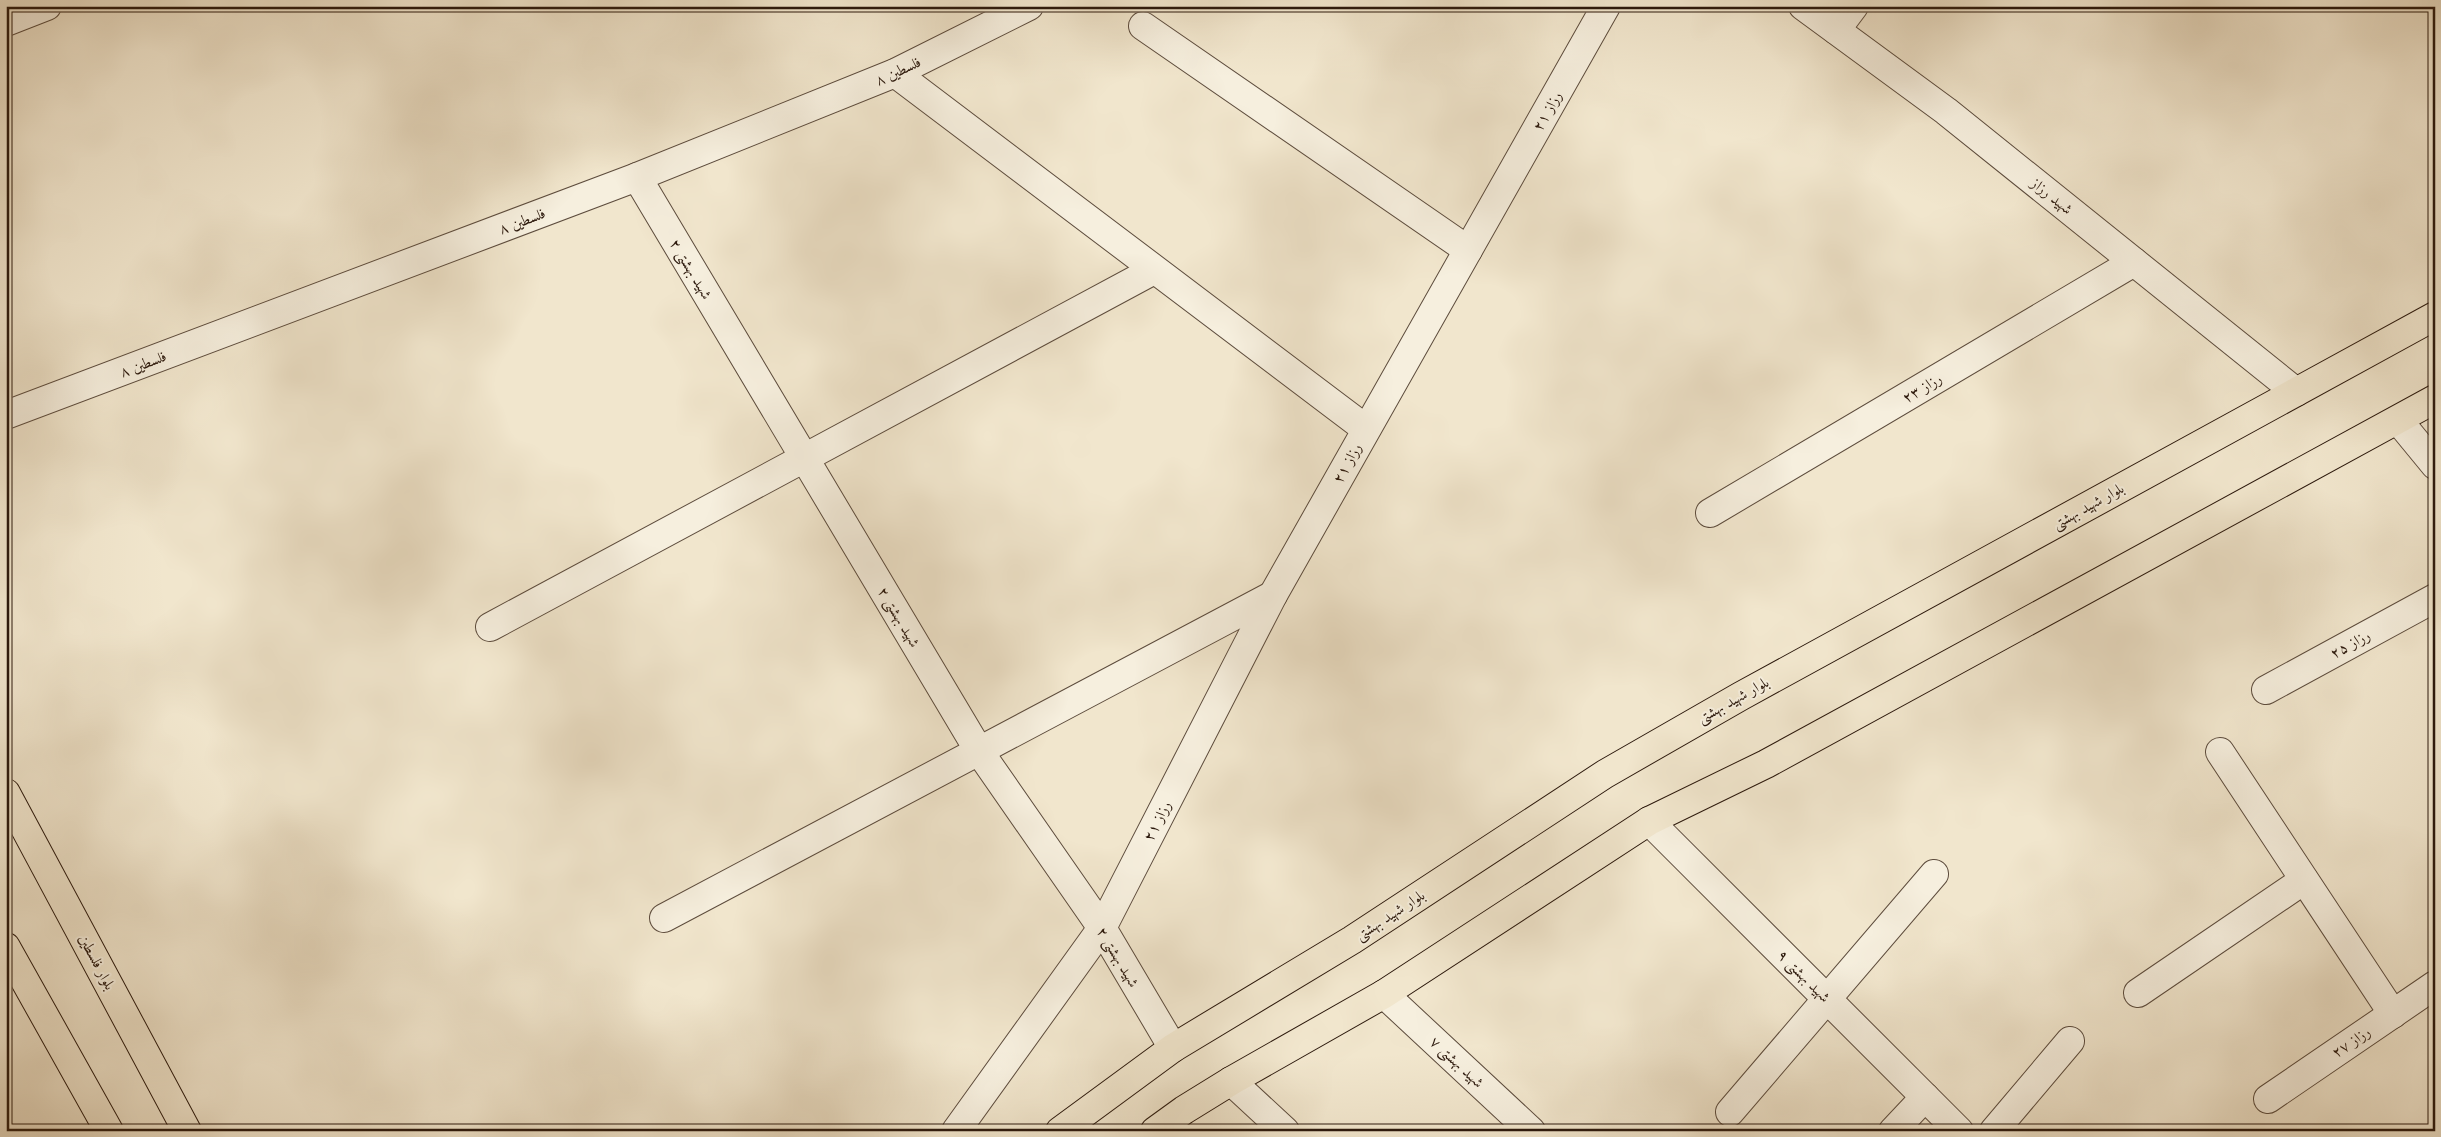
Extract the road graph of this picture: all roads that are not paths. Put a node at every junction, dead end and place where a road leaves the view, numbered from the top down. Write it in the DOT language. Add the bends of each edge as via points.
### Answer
graph roads {
  1 [pos="47,6"];
  2 [pos="1029,6"];
  3 [pos="1606,6"];
  4 [pos="1803,6"];
  5 [pos="1854,6"];
  6 [pos="6,22"];
  7 [pos="1143,26"];
  8 [pos="1836,30"];
  9 [pos="895,73"];
  10 [pos="637,178"];
  11 [pos="1468,250"];
  12 [pos="2134,262"];
  13 [pos="1154,270"];
  14 [pos="2435,316"];
  15 [pos="2296,392"];
  16 [pos="2435,400"];
  17 [pos="6,415"];
  18 [pos="2398,420"];
  19 [pos="1366,428"];
  20 [pos="804,458"];
  21 [pos="2435,465"];
  22 [pos="1710,513"];
  23 [pos="1273,594"];
  24 [pos="2435,598"];
  25 [pos="490,627"];
  26 [pos="2266,690"];
  27 [pos="979,750"];
  28 [pos="2220,752"];
  29 [pos="6,792"];
  30 [pos="1650,821"];
  31 [pos="1934,874"];
  32 [pos="2304,880"];
  33 [pos="664,918"];
  34 [pos="1102,928"];
  35 [pos="6,947"];
  36 [pos="2435,985"];
  37 [pos="2138,992"];
  38 [pos="1384,994"];
  39 [pos="1827,998"];
  40 [pos="2393,1014"];
  41 [pos="2070,1041"];
  42 [pos="1173,1048"];
  43 [pos="1232,1081"];
  44 [pos="1925,1097"];
  45 [pos="2268,1099"];
  46 [pos="1730,1112"];
  47 [pos="109,1131"];
  48 [pos="187,1131"];
  49 [pos="956,1131"];
  50 [pos="1060,1131"];
  51 [pos="1156,1131"];
  52 [pos="1285,1131"];
  53 [pos="1531,1131"];
  54 [pos="1893,1131"];
  55 [pos="1959,1131"];
  56 [pos="1994,1131"];
  1 -- 6 [label="street"];
  2 -- 9 [label="street, فلسطین ۸"];
  3 -- 11 [label="street, رزاز ۲۱"];
  4 -- 8 [label="street, شهید رزاز"];
  5 -- 8 [label="street"];
  7 -- 11 [label="street"];
  8 -- 12 [label="street, شهید رزاز" via="1946,111"];
  9 -- 10 [label="street, فلسطین ۸"];
  9 -- 13 [label="street"];
  10 -- 17 [label="street, فلسطین ۸"];
  10 -- 20 [label="street, شهید بهشتی ۲"];
  11 -- 19 [label="street, رزاز ۲۱"];
  12 -- 15 [label="street, شهید رزاز"];
  12 -- 22 [label="street, رزاز ۲۳"];
  13 -- 19 [label="street"];
  13 -- 20 [label="street"];
  14 -- 15 [label="main road, بلوار شهید بهشتی"];
  15 -- 42 [label="main road, بلوار شهید بهشتی" via="1605,774 1352,940"];
  16 -- 18 [label="main road"];
  18 -- 21 [label="street"];
  18 -- 30 [label="main road" via="1766,764"];
  19 -- 23 [label="street, رزاز ۲۱"];
  20 -- 25 [label="street"];
  20 -- 27 [label="street, شهید بهشتی ۲"];
  23 -- 27 [label="street"];
  23 -- 34 [label="street, رزاز ۲۱"];
  24 -- 26 [label="street, رزاز ۲۵"];
  27 -- 33 [label="street"];
  27 -- 34 [label="street, شهید بهشتی ۲"];
  28 -- 32 [label="street"];
  29 -- 48 [label="main road, بلوار فلسطین"];
  30 -- 38 [label="main road"];
  30 -- 39 [label="street, شهید بهشتی ۹"];
  31 -- 39 [label="street"];
  32 -- 37 [label="street"];
  32 -- 40 [label="street"];
  34 -- 42 [label="street, شهید بهشتی ۲"];
  34 -- 49 [label="street, رزاز ۲۱"];
  35 -- 47 [label="main road"];
  36 -- 40 [label="street, رزاز ۲۷"];
  38 -- 43 [label="main road"];
  38 -- 53 [label="street, شهید بهشتی ۷"];
  39 -- 44 [label="street, شهید بهشتی ۹"];
  39 -- 46 [label="street"];
  40 -- 45 [label="street, رزاز ۲۷"];
  41 -- 56 [label="street"];
  42 -- 50 [label="main road, بلوار شهید بهشتی"];
  43 -- 51 [label="main road"];
  43 -- 52 [label="street"];
  44 -- 54 [label="street"];
  44 -- 55 [label="street, شهید بهشتی ۹"];
}
